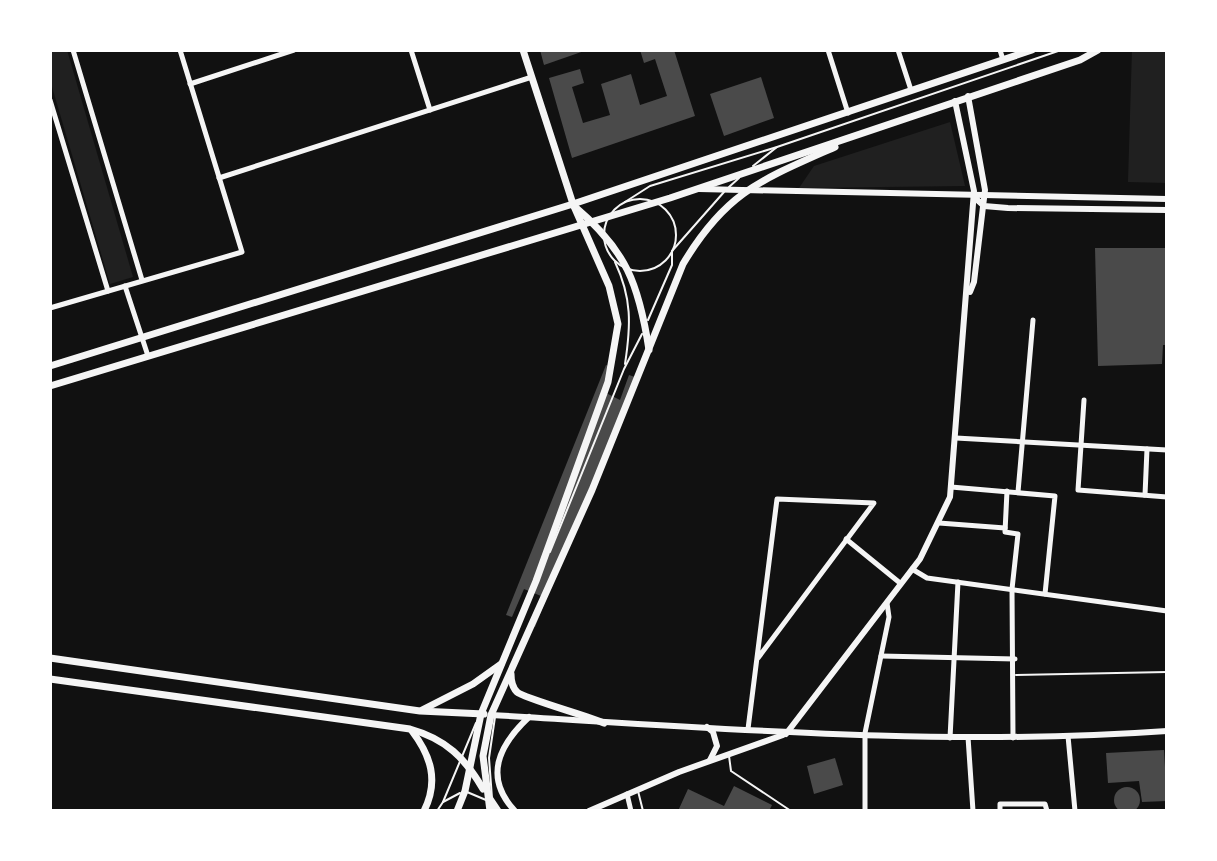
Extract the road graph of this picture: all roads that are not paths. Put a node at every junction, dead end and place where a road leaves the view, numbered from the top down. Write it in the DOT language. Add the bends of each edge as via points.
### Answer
graph roads {
  1 [pos="73,50"];
  2 [pos="180,50"];
  3 [pos="294,50"];
  4 [pos="411,50"];
  5 [pos="523,50"];
  6 [pos="828,50"];
  7 [pos="898,50"];
  8 [pos="1000,50"];
  9 [pos="1032,50"];
  10 [pos="1061,50"];
  11 [pos="1098,50"];
  12 [pos="1003,60"];
  13 [pos="532,77"];
  14 [pos="190,84"];
  15 [pos="911,91"];
  16 [pos="968,96"];
  17 [pos="50,100"];
  18 [pos="955,100"];
  19 [pos="430,110"];
  20 [pos="848,113"];
  21 [pos="874,130"];
  22 [pos="777,147"];
  23 [pos="219,178"];
  24 [pos="694,189"];
  25 [pos="746,190"];
  26 [pos="984,195"];
  27 [pos="974,197"];
  28 [pos="1167,199"];
  29 [pos="625,202"];
  30 [pos="573,204"];
  31 [pos="984,206"];
  32 [pos="1167,210"];
  33 [pos="593,222"];
  34 [pos="580,226"];
  35 [pos="672,251"];
  36 [pos="614,259"];
  37 [pos="142,280"];
  38 [pos="125,286"];
  39 [pos="108,291"];
  40 [pos="968,295"];
  41 [pos="50,308"];
  42 [pos="1033,320"];
  43 [pos="141,336"];
  44 [pos="649,350"];
  45 [pos="148,356"];
  46 [pos="50,366"];
  47 [pos="624,369"];
  48 [pos="50,386"];
  49 [pos="1084,400"];
  50 [pos="956,438"];
  51 [pos="1023,441"];
  52 [pos="1081,443"];
  53 [pos="1147,449"];
  54 [pos="1167,450"];
  55 [pos="951,487"];
  56 [pos="1007,491"];
  57 [pos="1018,492"];
  58 [pos="1145,495"];
  59 [pos="1167,497"];
  60 [pos="939,523"];
  61 [pos="1005,528"];
  62 [pos="846,539"];
  63 [pos="912,569"];
  64 [pos="958,582"];
  65 [pos="900,583"];
  66 [pos="1012,589"];
  67 [pos="1045,594"];
  68 [pos="887,602"];
  69 [pos="1167,611"];
  70 [pos="881,656"];
  71 [pos="50,658"];
  72 [pos="758,658"];
  73 [pos="953,659"];
  74 [pos="1015,659"];
  75 [pos="503,662"];
  76 [pos="511,671"];
  77 [pos="1167,672"];
  78 [pos="1014,675"];
  79 [pos="50,679"];
  80 [pos="499,680"];
  81 [pos="420,711"];
  82 [pos="481,714"];
  83 [pos="491,715"];
  84 [pos="529,717"];
  85 [pos="604,723"];
  86 [pos="704,725"];
  87 [pos="410,729"];
  88 [pos="748,729"];
  89 [pos="1167,731"];
  90 [pos="865,733"];
  91 [pos="786,734"];
  92 [pos="1068,736"];
  93 [pos="968,737"];
  94 [pos="950,738"];
  95 [pos="1013,738"];
  96 [pos="729,756"];
  97 [pos="710,760"];
  98 [pos="470,767"];
  99 [pos="638,789"];
  100 [pos="486,793"];
  101 [pos="627,794"];
  102 [pos="443,802"];
  103 [pos="1027,808"];
  104 [pos="494,810"];
  105 [pos="424,811"];
  106 [pos="437,811"];
  107 [pos="457,811"];
  108 [pos="515,811"];
  109 [pos="589,811"];
  110 [pos="631,811"];
  111 [pos="643,811"];
  112 [pos="791,811"];
  113 [pos="865,811"];
  114 [pos="973,811"];
  115 [pos="1000,811"];
  116 [pos="1047,811"];
  117 [pos="1075,811"];
  1 -- 37 [label="street"];
  2 -- 14 [label="street"];
  3 -- 14 [label="street"];
  4 -- 19 [label="street"];
  5 -- 13 [label="main road"];
  6 -- 20 [label="street"];
  7 -- 15 [label="street"];
  8 -- 12 [label="street"];
  9 -- 12 [label="main road"];
  10 -- 22 [label="lane"];
  11 -- 16 [label="main road"];
  12 -- 15 [label="main road"];
  13 -- 19 [label="street"];
  13 -- 30 [label="main road"];
  14 -- 23 [label="street"];
  15 -- 20 [label="main road"];
  16 -- 18 [label="main road"];
  16 -- 26 [label="street"];
  17 -- 39 [label="street"];
  18 -- 21 [label="main road"];
  18 -- 27 [label="street"];
  19 -- 23 [label="street"];
  20 -- 30 [label="main road"];
  21 -- 24 [label="main road"];
  21 -- 25 [label="main road"];
  22 -- 29 [label="lane" via="650,186"];
  22 -- 35 [label="lane" via="716,199"];
  23 -- 37 [label="street" via="242,252"];
  24 -- 25 [label="street"];
  24 -- 33 [label="main road"];
  25 -- 27 [label="street"];
  25 -- 44 [label="main road" via="703,231 683,264"];
  26 -- 27 [label="street"];
  26 -- 28 [label="street"];
  26 -- 31 [label="street"];
  27 -- 31 [label="street"];
  27 -- 40 [label="street"];
  29 -- 35 [label="lane" via="647,199 666,210 676,230"];
  29 -- 36 [label="lane" via="605,227 604,239"];
  30 -- 33 [label="main road"];
  30 -- 34 [label="main road"];
  30 -- 43 [label="main road"];
  31 -- 32 [label="street"];
  31 -- 40 [label="street"];
  33 -- 34 [label="main road"];
  33 -- 44 [label="main road" via="637,287"];
  34 -- 45 [label="main road"];
  34 -- 75 [label="main road" via="609,286 618,324 608,382"];
  35 -- 36 [label="lane" via="645,271"];
  35 -- 47 [label="lane" via="672,265"];
  36 -- 47 [label="lane" via="631,311"];
  37 -- 38 [label="street"];
  38 -- 39 [label="street"];
  38 -- 43 [label="street"];
  39 -- 41 [label="street"];
  40 -- 50 [label="street"];
  42 -- 51 [label="street"];
  43 -- 45 [label="street"];
  43 -- 46 [label="main road"];
  44 -- 76 [label="main road"];
  45 -- 48 [label="main road"];
  47 -- 80 [label="lane"];
  49 -- 52 [label="street"];
  50 -- 51 [label="street"];
  50 -- 55 [label="street"];
  51 -- 52 [label="street"];
  51 -- 57 [label="street"];
  52 -- 53 [label="street"];
  52 -- 58 [label="street" via="1079,491"];
  53 -- 54 [label="street"];
  53 -- 58 [label="street"];
  55 -- 56 [label="street"];
  55 -- 60 [label="street"];
  56 -- 57 [label="street"];
  56 -- 61 [label="street"];
  57 -- 67 [label="street" via="1055,496"];
  58 -- 59 [label="street"];
  60 -- 61 [label="street"];
  60 -- 63 [label="street"];
  61 -- 66 [label="street" via="1005,533 1018,534"];
  62 -- 65 [label="street"];
  62 -- 72 [label="street"];
  62 -- 72 [label="street" via="874,503 777,499"];
  63 -- 64 [label="street" via="927,578"];
  63 -- 65 [label="street"];
  64 -- 66 [label="street"];
  64 -- 73 [label="street"];
  65 -- 68 [label="street"];
  66 -- 67 [label="street"];
  66 -- 74 [label="street"];
  67 -- 69 [label="street"];
  68 -- 70 [label="street"];
  68 -- 91 [label="street"];
  70 -- 73 [label="street"];
  70 -- 90 [label="street"];
  71 -- 81 [label="main road"];
  72 -- 88 [label="street"];
  73 -- 74 [label="street"];
  73 -- 94 [label="street"];
  74 -- 78 [label="street"];
  75 -- 81 [label="main road"];
  75 -- 82 [label="main road"];
  76 -- 83 [label="main road"];
  76 -- 85 [label="main road" via="514,688 523,697"];
  77 -- 78 [label="lane"];
  78 -- 95 [label="street"];
  79 -- 87 [label="main road"];
  80 -- 102 [label="lane"];
  80 -- 104 [label="lane" via="489,758"];
  81 -- 82 [label="main road"];
  82 -- 83 [label="main road"];
  82 -- 98 [label="main road"];
  83 -- 84 [label="street"];
  83 -- 100 [label="main road" via="483,756"];
  84 -- 85 [label="street"];
  84 -- 108 [label="street" via="505,742 497,762 502,793"];
  85 -- 86 [label="street"];
  86 -- 88 [label="street"];
  86 -- 97 [label="street" via="716,741"];
  87 -- 98 [label="main road" via="449,746"];
  87 -- 105 [label="main road" via="433,771"];
  88 -- 91 [label="street"];
  89 -- 92 [label="street"];
  90 -- 91 [label="street"];
  90 -- 94 [label="street"];
  90 -- 113 [label="street"];
  91 -- 96 [label="street"];
  92 -- 95 [label="street"];
  92 -- 117 [label="street"];
  93 -- 94 [label="street"];
  93 -- 95 [label="street"];
  93 -- 114 [label="street"];
  96 -- 97 [label="street"];
  96 -- 112 [label="lane" via="731,771"];
  97 -- 99 [label="street"];
  98 -- 100 [label="main road"];
  98 -- 107 [label="main road"];
  99 -- 101 [label="street"];
  99 -- 111 [label="lane"];
  100 -- 104 [label="main road"];
  101 -- 109 [label="street"];
  101 -- 110 [label="street"];
  102 -- 104 [label="lane" via="470,792"];
  102 -- 106 [label="lane"];
  103 -- 115 [label="street" via="1000,804"];
  103 -- 116 [label="street" via="1045,804"];
}
